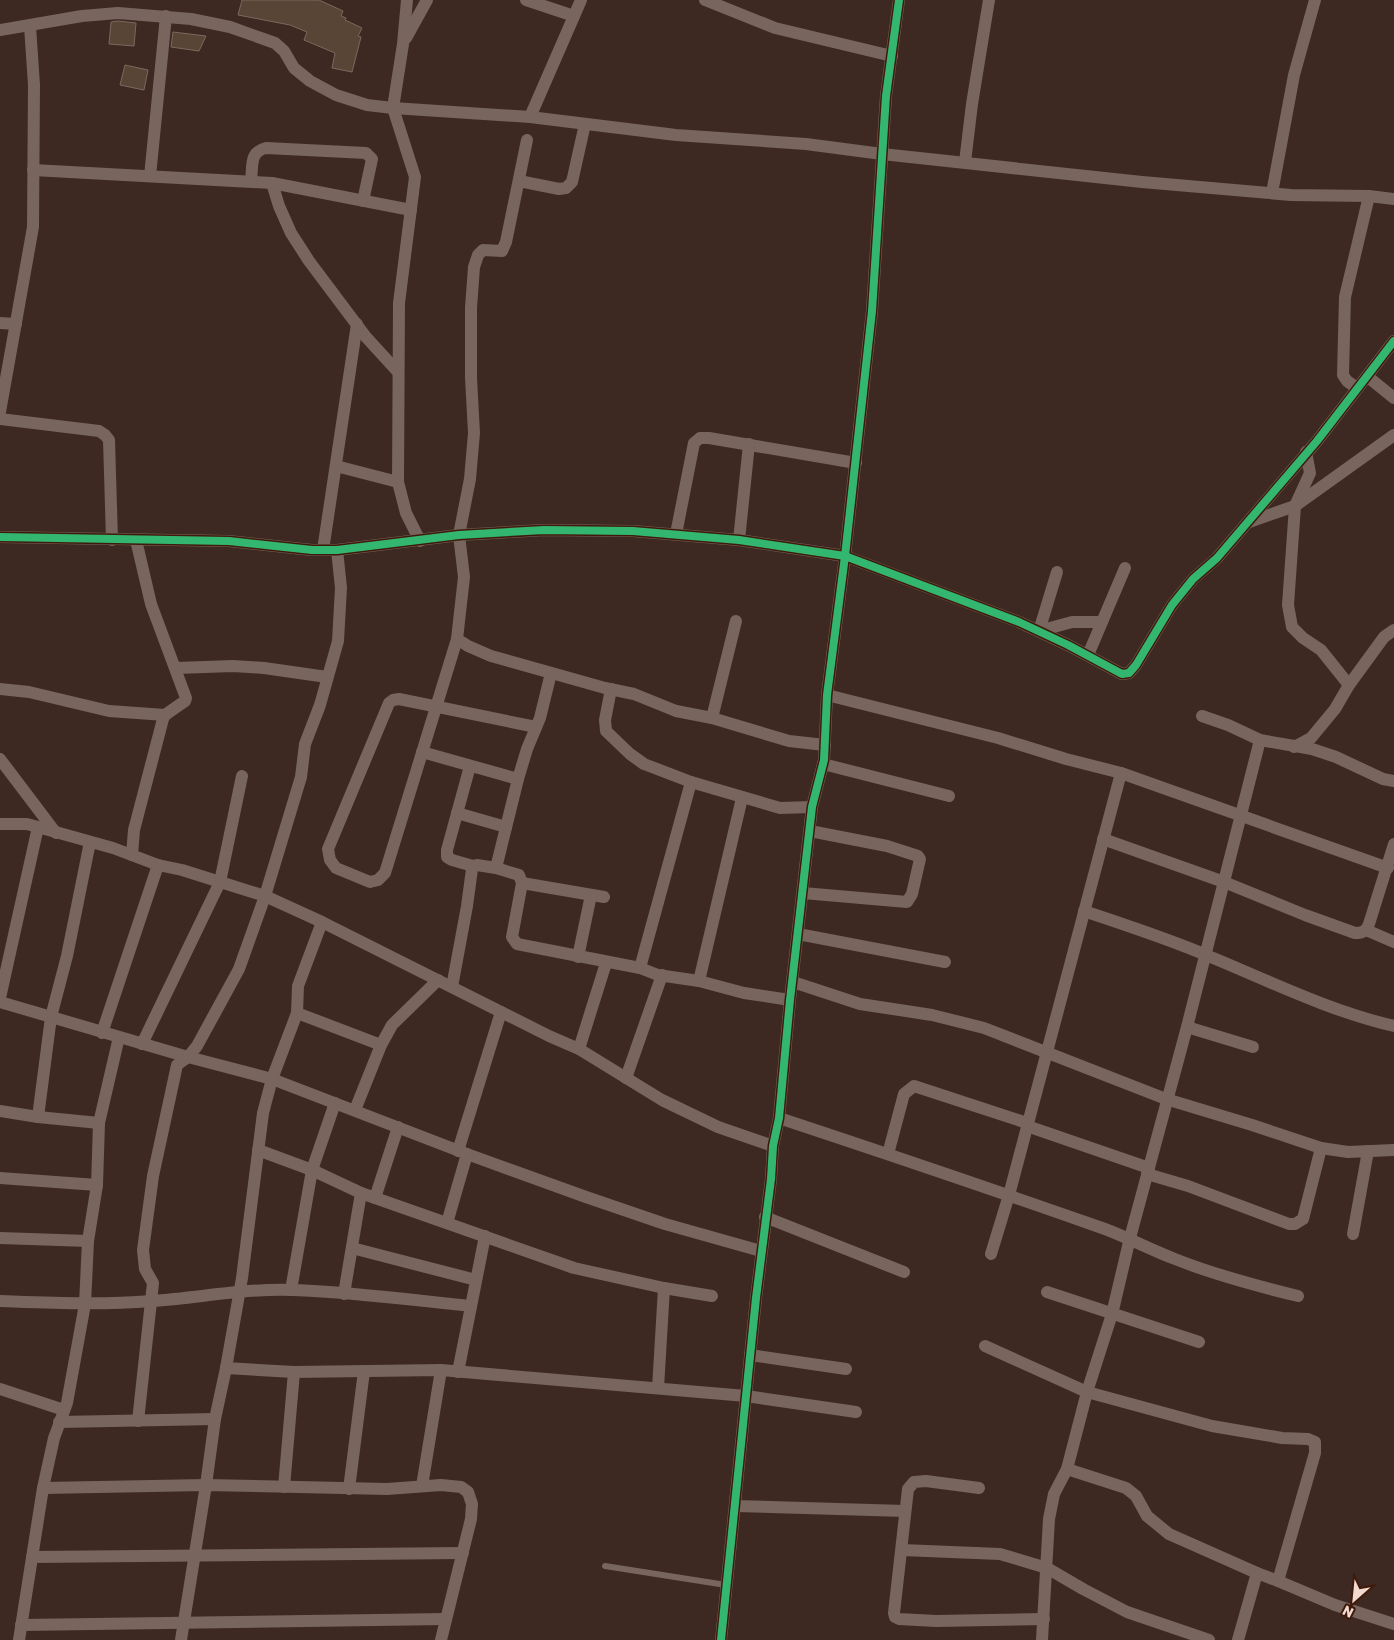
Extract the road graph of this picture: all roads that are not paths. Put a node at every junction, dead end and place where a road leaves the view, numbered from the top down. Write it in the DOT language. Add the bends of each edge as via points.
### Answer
graph roads {
  1 [pos="407,0"];
  2 [pos="427,0"];
  3 [pos="526,0"];
  4 [pos="581,0"];
  5 [pos="705,0"];
  6 [pos="899,0"];
  7 [pos="989,0"];
  8 [pos="1315,0"];
  9 [pos="166,16"];
  10 [pos="574,16"];
  11 [pos="30,26"];
  12 [pos="0,30"];
  13 [pos="403,44"];
  14 [pos="892,56"];
  15 [pos="394,108"];
  16 [pos="530,117"];
  17 [pos="585,124"];
  18 [pos="528,140"];
  19 [pos="882,154"];
  20 [pos="964,162"];
  21 [pos="33,170"];
  22 [pos="150,176"];
  23 [pos="251,181"];
  24 [pos="519,181"];
  25 [pos="272,183"];
  26 [pos="1272,193"];
  27 [pos="1369,196"];
  28 [pos="1394,200"];
  29 [pos="363,201"];
  30 [pos="411,210"];
  31 [pos="0,323"];
  32 [pos="16,324"];
  33 [pos="357,324"];
  34 [pos="1394,341"];
  35 [pos="398,372"];
  36 [pos="1368,377"];
  37 [pos="1357,388"];
  38 [pos="1394,398"];
  39 [pos="0,412"];
  40 [pos="0,420"];
  41 [pos="1394,435"];
  42 [pos="750,444"];
  43 [pos="1306,452"];
  44 [pos="856,462"];
  45 [pos="336,466"];
  46 [pos="398,482"];
  47 [pos="1295,506"];
  48 [pos="1249,522"];
  49 [pos="676,534"];
  50 [pos="459,535"];
  51 [pos="0,537"];
  52 [pos="112,540"];
  53 [pos="136,540"];
  54 [pos="739,540"];
  55 [pos="420,541"];
  56 [pos="323,550"];
  57 [pos="337,550"];
  58 [pos="845,556"];
  59 [pos="1126,568"];
  60 [pos="1057,572"];
  61 [pos="736,621"];
  62 [pos="1102,622"];
  63 [pos="1394,630"];
  64 [pos="1039,631"];
  65 [pos="457,639"];
  66 [pos="1088,655"];
  67 [pos="176,668"];
  68 [pos="551,673"];
  69 [pos="328,677"];
  70 [pos="1349,685"];
  71 [pos="0,689"];
  72 [pos="611,689"];
  73 [pos="826,695"];
  74 [pos="436,708"];
  75 [pos="165,715"];
  76 [pos="1202,716"];
  77 [pos="712,718"];
  78 [pos="536,727"];
  79 [pos="1260,740"];
  80 [pos="825,746"];
  81 [pos="1294,746"];
  82 [pos="422,752"];
  83 [pos="0,758"];
  84 [pos="823,764"];
  85 [pos="470,766"];
  86 [pos="1121,773"];
  87 [pos="242,776"];
  88 [pos="518,779"];
  89 [pos="1394,781"];
  90 [pos="690,782"];
  91 [pos="949,796"];
  92 [pos="742,798"];
  93 [pos="812,806"];
  94 [pos="457,813"];
  95 [pos="1241,815"];
  96 [pos="0,824"];
  97 [pos="38,827"];
  98 [pos="506,827"];
  99 [pos="810,830"];
  100 [pos="56,833"];
  101 [pos="1103,839"];
  102 [pos="90,842"];
  103 [pos="1394,844"];
  104 [pos="132,855"];
  105 [pos="158,865"];
  106 [pos="473,866"];
  107 [pos="496,868"];
  108 [pos="1388,868"];
  109 [pos="220,882"];
  110 [pos="1224,882"];
  111 [pos="522,883"];
  112 [pos="803,893"];
  113 [pos="265,896"];
  114 [pos="1084,911"];
  115 [pos="322,922"];
  116 [pos="1366,930"];
  117 [pos="798,934"];
  118 [pos="1394,942"];
  119 [pos="1204,954"];
  120 [pos="578,957"];
  121 [pos="945,962"];
  122 [pos="606,963"];
  123 [pos="640,968"];
  124 [pos="662,975"];
  125 [pos="438,980"];
  126 [pos="699,981"];
  127 [pos="793,982"];
  128 [pos="452,987"];
  129 [pos="0,998"];
  130 [pos="790,1000"];
  131 [pos="0,1002"];
  132 [pos="501,1012"];
  133 [pos="297,1013"];
  134 [pos="51,1017"];
  135 [pos="1394,1026"];
  136 [pos="1187,1027"];
  137 [pos="102,1033"];
  138 [pos="119,1037"];
  139 [pos="142,1044"];
  140 [pos="381,1045"];
  141 [pos="1253,1047"];
  142 [pos="579,1049"];
  143 [pos="1046,1052"];
  144 [pos="188,1058"];
  145 [pos="626,1078"];
  146 [pos="272,1079"];
  147 [pos="1166,1099"];
  148 [pos="334,1102"];
  149 [pos="0,1110"];
  150 [pos="355,1110"];
  151 [pos="38,1117"];
  152 [pos="779,1118"];
  153 [pos="99,1123"];
  154 [pos="1027,1124"];
  155 [pos="398,1127"];
  156 [pos="773,1146"];
  157 [pos="1321,1148"];
  158 [pos="258,1150"];
  159 [pos="1394,1150"];
  160 [pos="1368,1151"];
  161 [pos="462,1152"];
  162 [pos="888,1154"];
  163 [pos="312,1170"];
  164 [pos="1148,1171"];
  165 [pos="0,1178"];
  166 [pos="97,1185"];
  167 [pos="361,1193"];
  168 [pos="1009,1195"];
  169 [pos="375,1198"];
  170 [pos="765,1217"];
  171 [pos="447,1223"];
  172 [pos="1353,1234"];
  173 [pos="485,1236"];
  174 [pos="0,1238"];
  175 [pos="1130,1238"];
  176 [pos="88,1241"];
  177 [pos="352,1248"];
  178 [pos="761,1251"];
  179 [pos="991,1254"];
  180 [pos="904,1272"];
  181 [pos="476,1280"];
  182 [pos="664,1288"];
  183 [pos="292,1290"];
  184 [pos="1047,1292"];
  185 [pos="240,1293"];
  186 [pos="344,1294"];
  187 [pos="712,1296"];
  188 [pos="1298,1296"];
  189 [pos="0,1301"];
  190 [pos="151,1301"];
  191 [pos="85,1304"];
  192 [pos="471,1306"];
  193 [pos="1112,1314"];
  194 [pos="1199,1342"];
  195 [pos="985,1346"];
  196 [pos="750,1355"];
  197 [pos="226,1368"];
  198 [pos="846,1369"];
  199 [pos="441,1370"];
  200 [pos="364,1371"];
  201 [pos="294,1372"];
  202 [pos="458,1372"];
  203 [pos="658,1388"];
  204 [pos="0,1389"];
  205 [pos="1087,1392"];
  206 [pos="746,1396"];
  207 [pos="856,1412"];
  208 [pos="62,1416"];
  209 [pos="214,1419"];
  210 [pos="138,1421"];
  211 [pos="1067,1469"];
  212 [pos="206,1486"];
  213 [pos="422,1486"];
  214 [pos="284,1487"];
  215 [pos="44,1488"];
  216 [pos="979,1488"];
  217 [pos="350,1489"];
  218 [pos="734,1506"];
  219 [pos="906,1511"];
  220 [pos="902,1550"];
  221 [pos="463,1554"];
  222 [pos="195,1555"];
  223 [pos="32,1557"];
  224 [pos="605,1566"];
  225 [pos="1047,1568"];
  226 [pos="1257,1572"];
  227 [pos="1278,1581"];
  228 [pos="726,1585"];
  229 [pos="446,1619"];
  230 [pos="1044,1619"];
  231 [pos="183,1623"];
  232 [pos="1394,1624"];
  233 [pos="21,1625"];
  234 [pos="19,1640"];
  235 [pos="181,1640"];
  236 [pos="441,1640"];
  237 [pos="721,1640"];
  238 [pos="1042,1640"];
  239 [pos="1209,1640"];
  240 [pos="1238,1640"];
  1 -- 13 [label="street"];
  2 -- 13 [label="street"];
  3 -- 10 [label="street"];
  4 -- 10 [label="street"];
  5 -- 14 [label="street" via="775,28"];
  6 -- 14 [label="street"];
  7 -- 20 [label="street"];
  8 -- 26 [label="street" via="1294,76"];
  9 -- 11 [label="street" via="118,13"];
  9 -- 15 [label="street" via="230,27 264,38 284,51 294,68 310,81 344,98"];
  9 -- 22 [label="street"];
  10 -- 16 [label="street"];
  11 -- 12 [label="street"];
  11 -- 21 [label="street" via="34,85"];
  13 -- 15 [label="street"];
  14 -- 19 [label="street"];
  15 -- 16 [label="street"];
  15 -- 30 [label="street" via="415,177"];
  16 -- 17 [label="street"];
  17 -- 19 [label="street"];
  17 -- 24 [label="street" via="572,182 566,188"];
  18 -- 24 [label="street"];
  19 -- 20 [label="street"];
  19 -- 44 [label="street" via="872,311"];
  20 -- 26 [label="street"];
  21 -- 22 [label="street"];
  21 -- 32 [label="street" via="33,227"];
  22 -- 23 [label="street"];
  23 -- 25 [label="street"];
  23 -- 29 [label="street" via="258,150 366,152 372,159"];
  24 -- 50 [label="street" via="502,251 483,250 474,267 471,378 474,433 470,479"];
  25 -- 29 [label="street"];
  25 -- 33 [label="street" via="291,234"];
  26 -- 27 [label="street"];
  27 -- 28 [label="street"];
  27 -- 37 [label="street" via="1345,296 1343,375"];
  29 -- 30 [label="street"];
  30 -- 35 [label="street" via="398,303"];
  31 -- 32 [label="street"];
  32 -- 39 [label="street"];
  33 -- 35 [label="street"];
  33 -- 45 [label="street"];
  34 -- 36 [label="street"];
  35 -- 46 [label="street"];
  36 -- 37 [label="street"];
  36 -- 38 [label="street"];
  37 -- 43 [label="street" via="1318,441"];
  40 -- 52 [label="street" via="99,431 105,435 109,440"];
  41 -- 47 [label="street"];
  42 -- 44 [label="street"];
  42 -- 49 [label="street" via="709,438 700,438 694,443"];
  42 -- 54 [label="street"];
  43 -- 47 [label="street" via="1310,473"];
  43 -- 48 [label="street"];
  44 -- 58 [label="street"];
  45 -- 46 [label="street"];
  45 -- 56 [label="street"];
  46 -- 55 [label="street" via="406,513"];
  47 -- 48 [label="street"];
  47 -- 70 [label="street" via="1288,605 1292,627 1321,650"];
  48 -- 66 [label="street" via="1172,605 1129,673 1122,674"];
  49 -- 50 [label="street" via="544,530"];
  49 -- 54 [label="street"];
  50 -- 55 [label="street"];
  50 -- 65 [label="street" via="464,577"];
  51 -- 52 [label="street"];
  52 -- 53 [label="street"];
  53 -- 56 [label="street" via="229,541"];
  53 -- 67 [label="street" via="150,604"];
  54 -- 58 [label="street"];
  55 -- 57 [label="street"];
  56 -- 57 [label="street"];
  57 -- 69 [label="street" via="341,588 338,641"];
  58 -- 64 [label="street"];
  58 -- 73 [label="street"];
  59 -- 62 [label="street"];
  60 -- 64 [label="street"];
  61 -- 77 [label="street"];
  62 -- 64 [label="street" via="1072,622"];
  62 -- 66 [label="street"];
  63 -- 70 [label="street" via="1384,637"];
  64 -- 66 [label="street"];
  65 -- 68 [label="street" via="492,656"];
  65 -- 74 [label="street"];
  67 -- 69 [label="street" via="233,666"];
  67 -- 75 [label="street" via="186,700"];
  68 -- 72 [label="street"];
  68 -- 78 [label="street"];
  69 -- 113 [label="street" via="305,744 301,777"];
  70 -- 81 [label="street" via="1335,709 1311,738"];
  71 -- 75 [label="street" via="29,692 109,711"];
  72 -- 77 [label="street" via="634,694 676,711"];
  72 -- 90 [label="street" via="606,731 644,764"];
  73 -- 80 [label="street"];
  73 -- 86 [label="street"];
  74 -- 78 [label="street"];
  74 -- 82 [label="street"];
  74 -- 82 [label="street" via="400,699 389,703 328,850 336,868 370,882 385,873"];
  75 -- 104 [label="street" via="134,830"];
  76 -- 79 [label="street"];
  77 -- 80 [label="street" via="789,741"];
  78 -- 88 [label="street"];
  79 -- 81 [label="street"];
  79 -- 95 [label="street"];
  80 -- 84 [label="street"];
  81 -- 89 [label="street" via="1336,757"];
  82 -- 85 [label="street"];
  83 -- 100 [label="street"];
  84 -- 91 [label="street"];
  84 -- 93 [label="street"];
  85 -- 88 [label="street"];
  85 -- 94 [label="street"];
  86 -- 95 [label="street"];
  86 -- 101 [label="street"];
  87 -- 109 [label="street"];
  88 -- 98 [label="street"];
  90 -- 92 [label="street"];
  90 -- 123 [label="street"];
  92 -- 93 [label="street" via="780,808"];
  92 -- 126 [label="street"];
  93 -- 99 [label="street"];
  94 -- 98 [label="street"];
  94 -- 106 [label="street" via="448,857"];
  95 -- 108 [label="street"];
  95 -- 110 [label="street"];
  96 -- 97 [label="street"];
  97 -- 100 [label="street"];
  97 -- 129 [label="street"];
  98 -- 107 [label="street"];
  99 -- 112 [label="street"];
  99 -- 112 [label="street" via="887,846 920,859 907,902"];
  100 -- 102 [label="street"];
  101 -- 110 [label="street"];
  101 -- 114 [label="street"];
  102 -- 104 [label="street"];
  102 -- 134 [label="street"];
  103 -- 108 [label="street"];
  104 -- 105 [label="street"];
  105 -- 109 [label="street"];
  105 -- 137 [label="street"];
  106 -- 107 [label="street"];
  106 -- 128 [label="street"];
  107 -- 111 [label="street" via="519,874"];
  108 -- 116 [label="street"];
  109 -- 113 [label="street"];
  109 -- 139 [label="street"];
  110 -- 116 [label="street" via="1355,933"];
  110 -- 119 [label="street"];
  111 -- 120 [label="street" via="512,937 514,942"];
  111 -- 120 [label="street" via="598,896"];
  112 -- 117 [label="street"];
  113 -- 115 [label="street"];
  113 -- 144 [label="street" via="239,969"];
  114 -- 119 [label="street"];
  114 -- 143 [label="street"];
  115 -- 125 [label="street"];
  115 -- 133 [label="street" via="298,986"];
  116 -- 118 [label="street"];
  117 -- 121 [label="street"];
  117 -- 127 [label="street"];
  119 -- 135 [label="street" via="1316,1001"];
  119 -- 136 [label="street"];
  120 -- 122 [label="street"];
  122 -- 123 [label="street"];
  122 -- 142 [label="street"];
  123 -- 124 [label="street"];
  124 -- 126 [label="street"];
  124 -- 145 [label="street"];
  125 -- 128 [label="street"];
  125 -- 140 [label="street" via="404,1011"];
  126 -- 130 [label="street" via="744,993"];
  127 -- 130 [label="street"];
  127 -- 143 [label="street" via="860,1004 932,1015 984,1028"];
  128 -- 132 [label="street"];
  130 -- 152 [label="street"];
  131 -- 134 [label="street"];
  132 -- 142 [label="street"];
  132 -- 161 [label="street"];
  133 -- 140 [label="street"];
  133 -- 146 [label="street"];
  134 -- 137 [label="street"];
  134 -- 151 [label="street"];
  136 -- 141 [label="street"];
  136 -- 147 [label="street"];
  137 -- 138 [label="street"];
  138 -- 139 [label="street"];
  138 -- 153 [label="street"];
  139 -- 144 [label="street"];
  140 -- 150 [label="street"];
  142 -- 145 [label="street"];
  143 -- 147 [label="street"];
  143 -- 154 [label="street"];
  144 -- 146 [label="street"];
  144 -- 190 [label="street" via="177,1066 153,1176 143,1250 145,1269 153,1283"];
  145 -- 156 [label="street" via="670,1104"];
  146 -- 148 [label="street"];
  146 -- 158 [label="street"];
  147 -- 157 [label="street"];
  147 -- 164 [label="street"];
  148 -- 150 [label="street"];
  148 -- 163 [label="street"];
  149 -- 151 [label="street"];
  150 -- 155 [label="street"];
  151 -- 153 [label="street"];
  152 -- 156 [label="street"];
  152 -- 162 [label="street"];
  153 -- 166 [label="street"];
  154 -- 162 [label="street" via="914,1086 904,1094"];
  154 -- 164 [label="street"];
  154 -- 168 [label="street"];
  155 -- 161 [label="street"];
  155 -- 169 [label="street"];
  156 -- 170 [label="street"];
  157 -- 160 [label="street"];
  157 -- 164 [label="street" via="1303,1219 1295,1224"];
  158 -- 163 [label="street"];
  158 -- 185 [label="street"];
  159 -- 160 [label="street"];
  160 -- 172 [label="street"];
  161 -- 171 [label="street"];
  161 -- 178 [label="street" via="657,1221"];
  162 -- 168 [label="street"];
  163 -- 167 [label="street"];
  163 -- 183 [label="street"];
  164 -- 175 [label="street"];
  165 -- 166 [label="street"];
  166 -- 176 [label="street"];
  167 -- 169 [label="street"];
  167 -- 177 [label="street"];
  168 -- 175 [label="street"];
  168 -- 179 [label="street"];
  169 -- 171 [label="street"];
  170 -- 178 [label="street"];
  170 -- 180 [label="street"];
  171 -- 173 [label="street"];
  173 -- 181 [label="street"];
  173 -- 182 [label="street" via="574,1268"];
  174 -- 176 [label="street"];
  175 -- 188 [label="street" via="1208,1271"];
  175 -- 193 [label="street"];
  176 -- 191 [label="street"];
  177 -- 181 [label="street"];
  177 -- 186 [label="street"];
  178 -- 196 [label="street"];
  181 -- 192 [label="street"];
  182 -- 187 [label="street"];
  182 -- 203 [label="street"];
  183 -- 185 [label="street"];
  183 -- 186 [label="street"];
  184 -- 193 [label="street"];
  185 -- 190 [label="street"];
  185 -- 197 [label="street"];
  186 -- 192 [label="street"];
  189 -- 191 [label="street"];
  190 -- 191 [label="street"];
  190 -- 210 [label="street"];
  191 -- 208 [label="street"];
  192 -- 202 [label="street"];
  193 -- 194 [label="street"];
  193 -- 205 [label="street"];
  195 -- 205 [label="street"];
  196 -- 198 [label="street"];
  196 -- 206 [label="street"];
  197 -- 201 [label="street"];
  197 -- 209 [label="street"];
  199 -- 200 [label="street"];
  199 -- 202 [label="street"];
  199 -- 213 [label="street"];
  200 -- 201 [label="street"];
  200 -- 217 [label="street"];
  201 -- 214 [label="street"];
  202 -- 203 [label="street"];
  203 -- 206 [label="street"];
  204 -- 208 [label="street"];
  205 -- 211 [label="street"];
  205 -- 227 [label="street" via="1212,1426 1314,1442 1315,1453"];
  206 -- 207 [label="street"];
  206 -- 218 [label="street"];
  208 -- 210 [label="street"];
  208 -- 215 [label="street"];
  209 -- 210 [label="street"];
  209 -- 212 [label="street"];
  211 -- 225 [label="street" via="1054,1494 1049,1519"];
  211 -- 226 [label="street" via="1126,1488 1136,1496 1147,1516 1169,1534"];
  212 -- 214 [label="street"];
  212 -- 215 [label="street"];
  212 -- 222 [label="street"];
  213 -- 217 [label="street"];
  213 -- 221 [label="street" via="461,1487 470,1495 472,1504"];
  214 -- 217 [label="street"];
  215 -- 223 [label="street"];
  216 -- 219 [label="street" via="914,1482 908,1490"];
  218 -- 219 [label="street"];
  218 -- 228 [label="street"];
  219 -- 220 [label="street"];
  220 -- 225 [label="street" via="1000,1554"];
  220 -- 230 [label="street" via="894,1613 899,1619"];
  221 -- 222 [label="street"];
  221 -- 229 [label="street"];
  222 -- 223 [label="street"];
  222 -- 231 [label="street"];
  223 -- 233 [label="street"];
  224 -- 228 [label="lane"];
  225 -- 230 [label="street"];
  225 -- 239 [label="street" via="1127,1612"];
  226 -- 227 [label="street"];
  226 -- 240 [label="street"];
  227 -- 232 [label="street" via="1335,1605"];
  228 -- 237 [label="street"];
  229 -- 231 [label="street"];
  229 -- 236 [label="street"];
  230 -- 238 [label="street"];
  231 -- 233 [label="street"];
  231 -- 235 [label="street"];
  233 -- 234 [label="street"];
}
